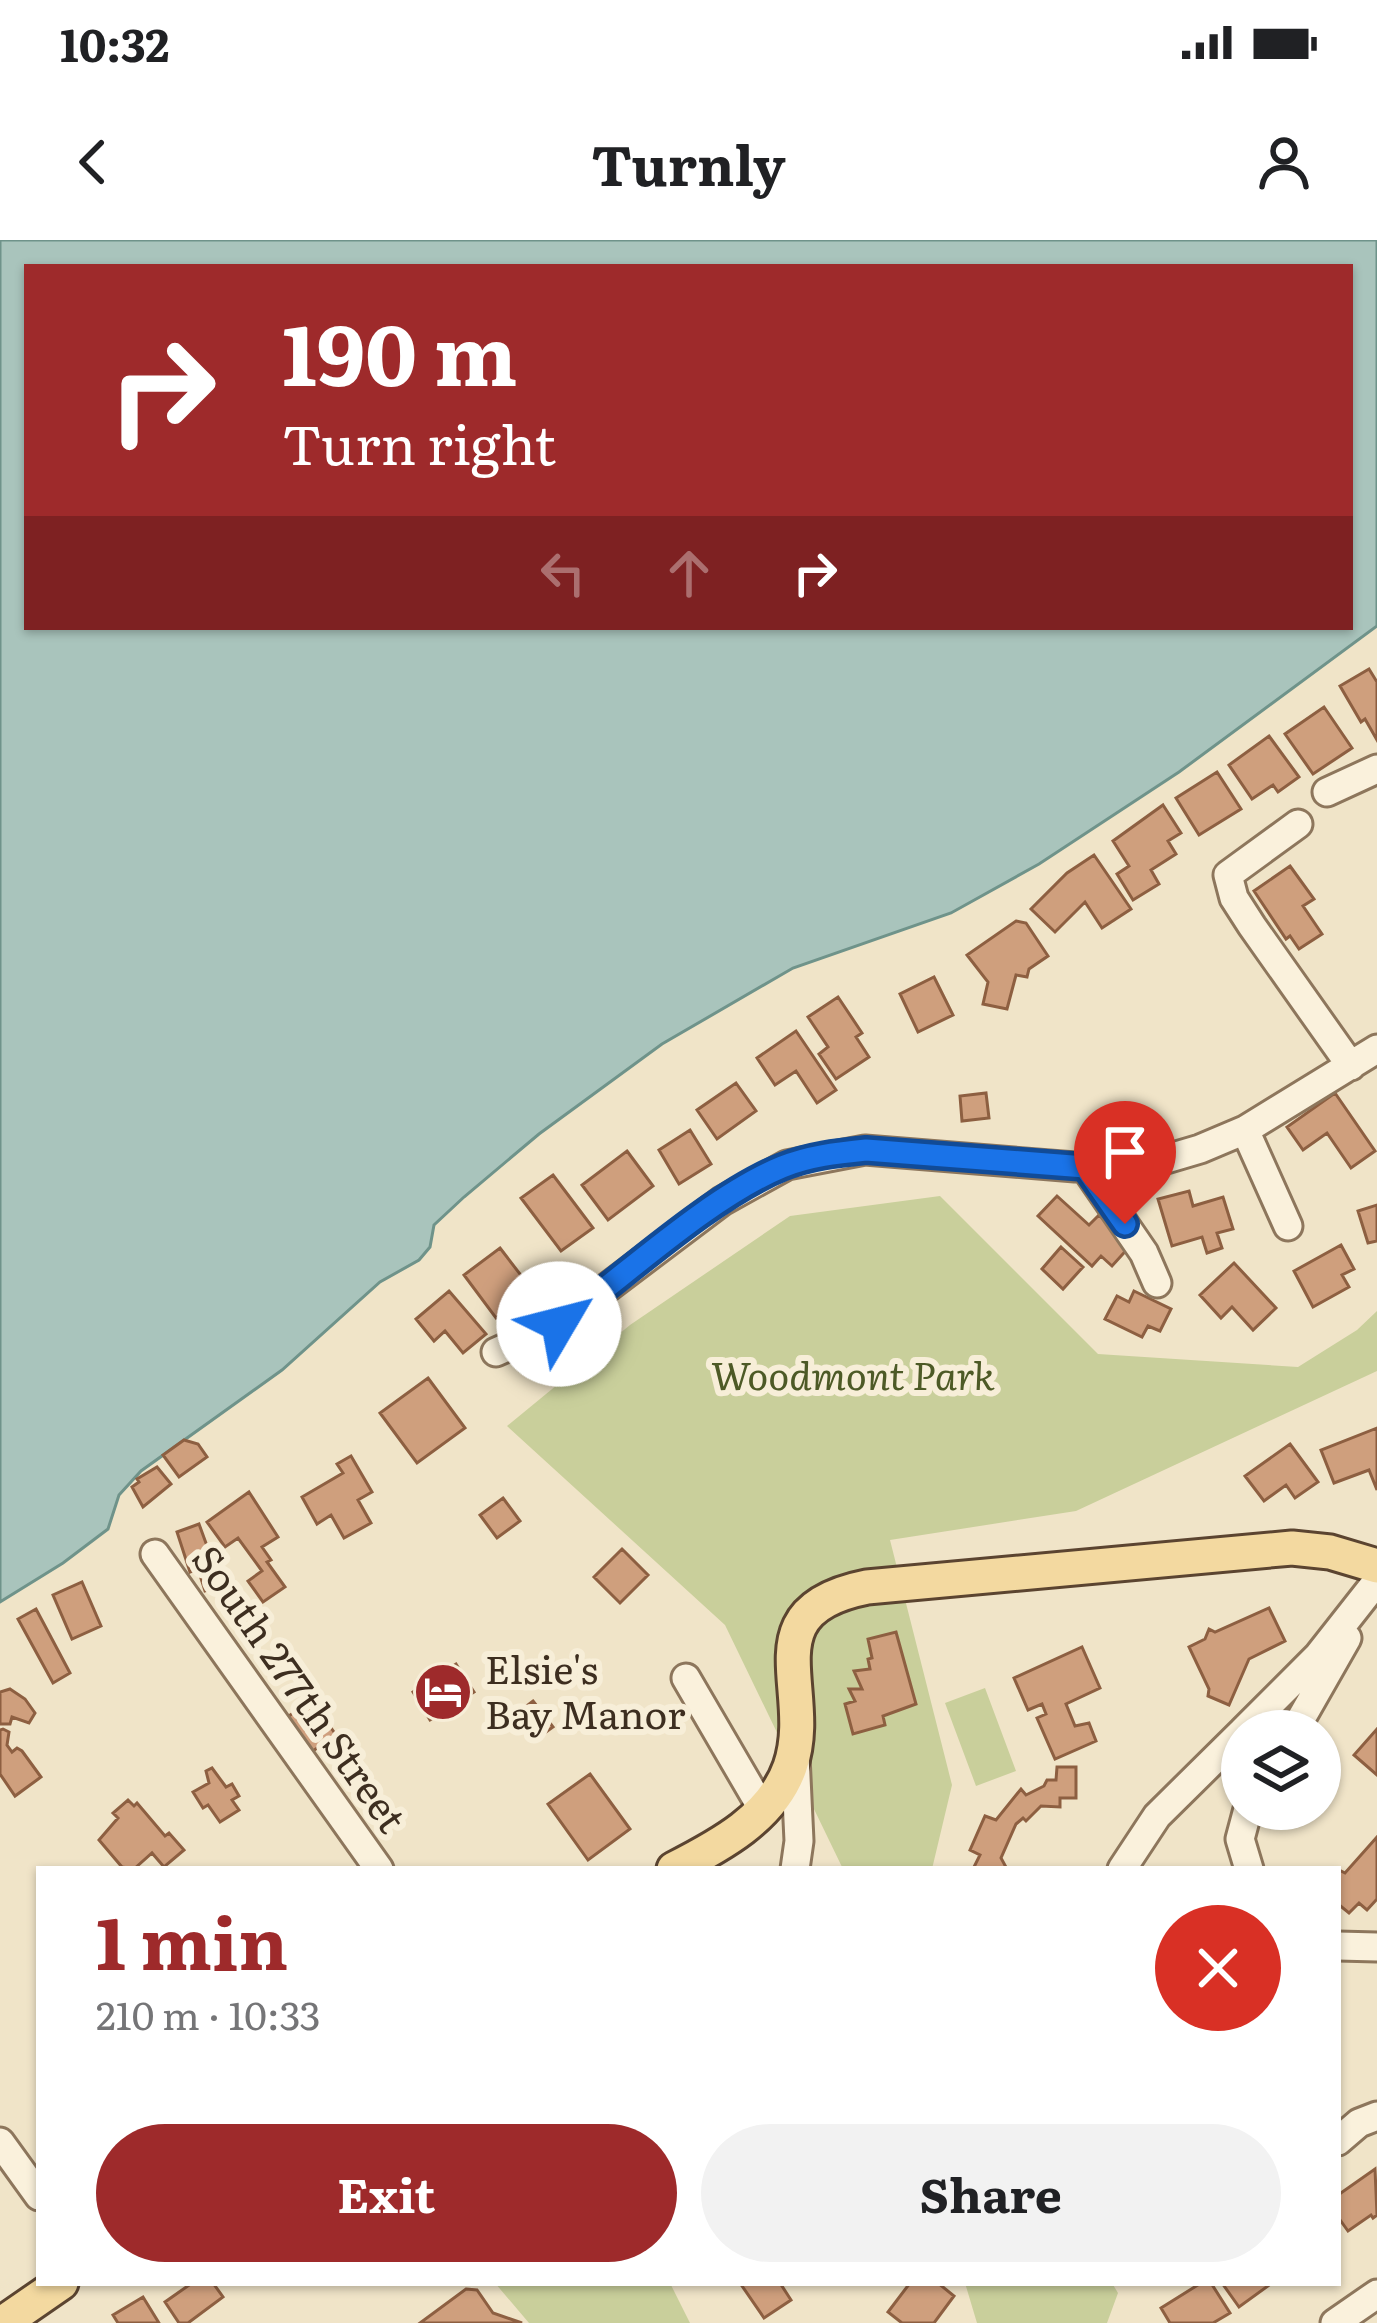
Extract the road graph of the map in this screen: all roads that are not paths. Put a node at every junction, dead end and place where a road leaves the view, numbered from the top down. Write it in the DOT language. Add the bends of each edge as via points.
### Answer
graph roads {
  1 [pos="1377,769"];
  2 [pos="1328,792"];
  3 [pos="1298,824"];
  4 [pos="1377,1048"];
  5 [pos="1351,1066"];
  6 [pos="1245,1130"];
  7 [pos="1085,1167"];
  8 [pos="1288,1226"];
  9 [pos="1157,1282"];
  10 [pos="496,1352"];
  11 [pos="155,1554"];
  12 [pos="1373,1581"];
  13 [pos="686,1678"];
  14 [pos="1263,1710"];
  15 [pos="1307,1710"];
  16 [pos="795,1746"];
  17 [pos="1221,1752"];
  18 [pos="763,1810"];
  19 [pos="1242,1830"];
  20 [pos="378,1866"];
  21 [pos="680,1866"];
  22 [pos="795,1866"];
  23 [pos="1124,1866"];
  24 [pos="1248,1866"];
  25 [pos="1341,1946"];
  26 [pos="1377,1946"];
  27 [pos="1358,2126"];
  28 [pos="0,2142"];
  29 [pos="1377,2149"];
  30 [pos="36,2192"];
  31 [pos="57,2286"];
  32 [pos="1377,2294"];
  33 [pos="3,2323"];
  34 [pos="1335,2323"];
  1 -- 2 [label="street"];
  3 -- 5 [label="street" via="1228,875 1252,926"];
  4 -- 5 [label="street"];
  5 -- 6 [label="street"];
  6 -- 7 [label="street" via="1156,1162"];
  6 -- 8 [label="street"];
  7 -- 9 [label="street"];
  7 -- 10 [label="street" via="866,1150 788,1165 722,1201 559,1324"];
  11 -- 20 [label="street, South 277th Street"];
  12 -- 14 [label="street" via="1318,1656"];
  12 -- 15 [label="street"];
  12 -- 16 [label="main road" via="1330,1552 1292,1548 853,1590 815,1606 795,1636"];
  13 -- 18 [label="street"];
  16 -- 18 [label="main road"];
  16 -- 22 [label="street"];
  17 -- 23 [label="street" via="1157,1816"];
  18 -- 21 [label="main road"];
  19 -- 24 [label="street"];
  25 -- 26 [label="street"];
  27 -- 29 [label="street"];
  28 -- 30 [label="street"];
  31 -- 33 [label="main road"];
  32 -- 34 [label="street"];
}
